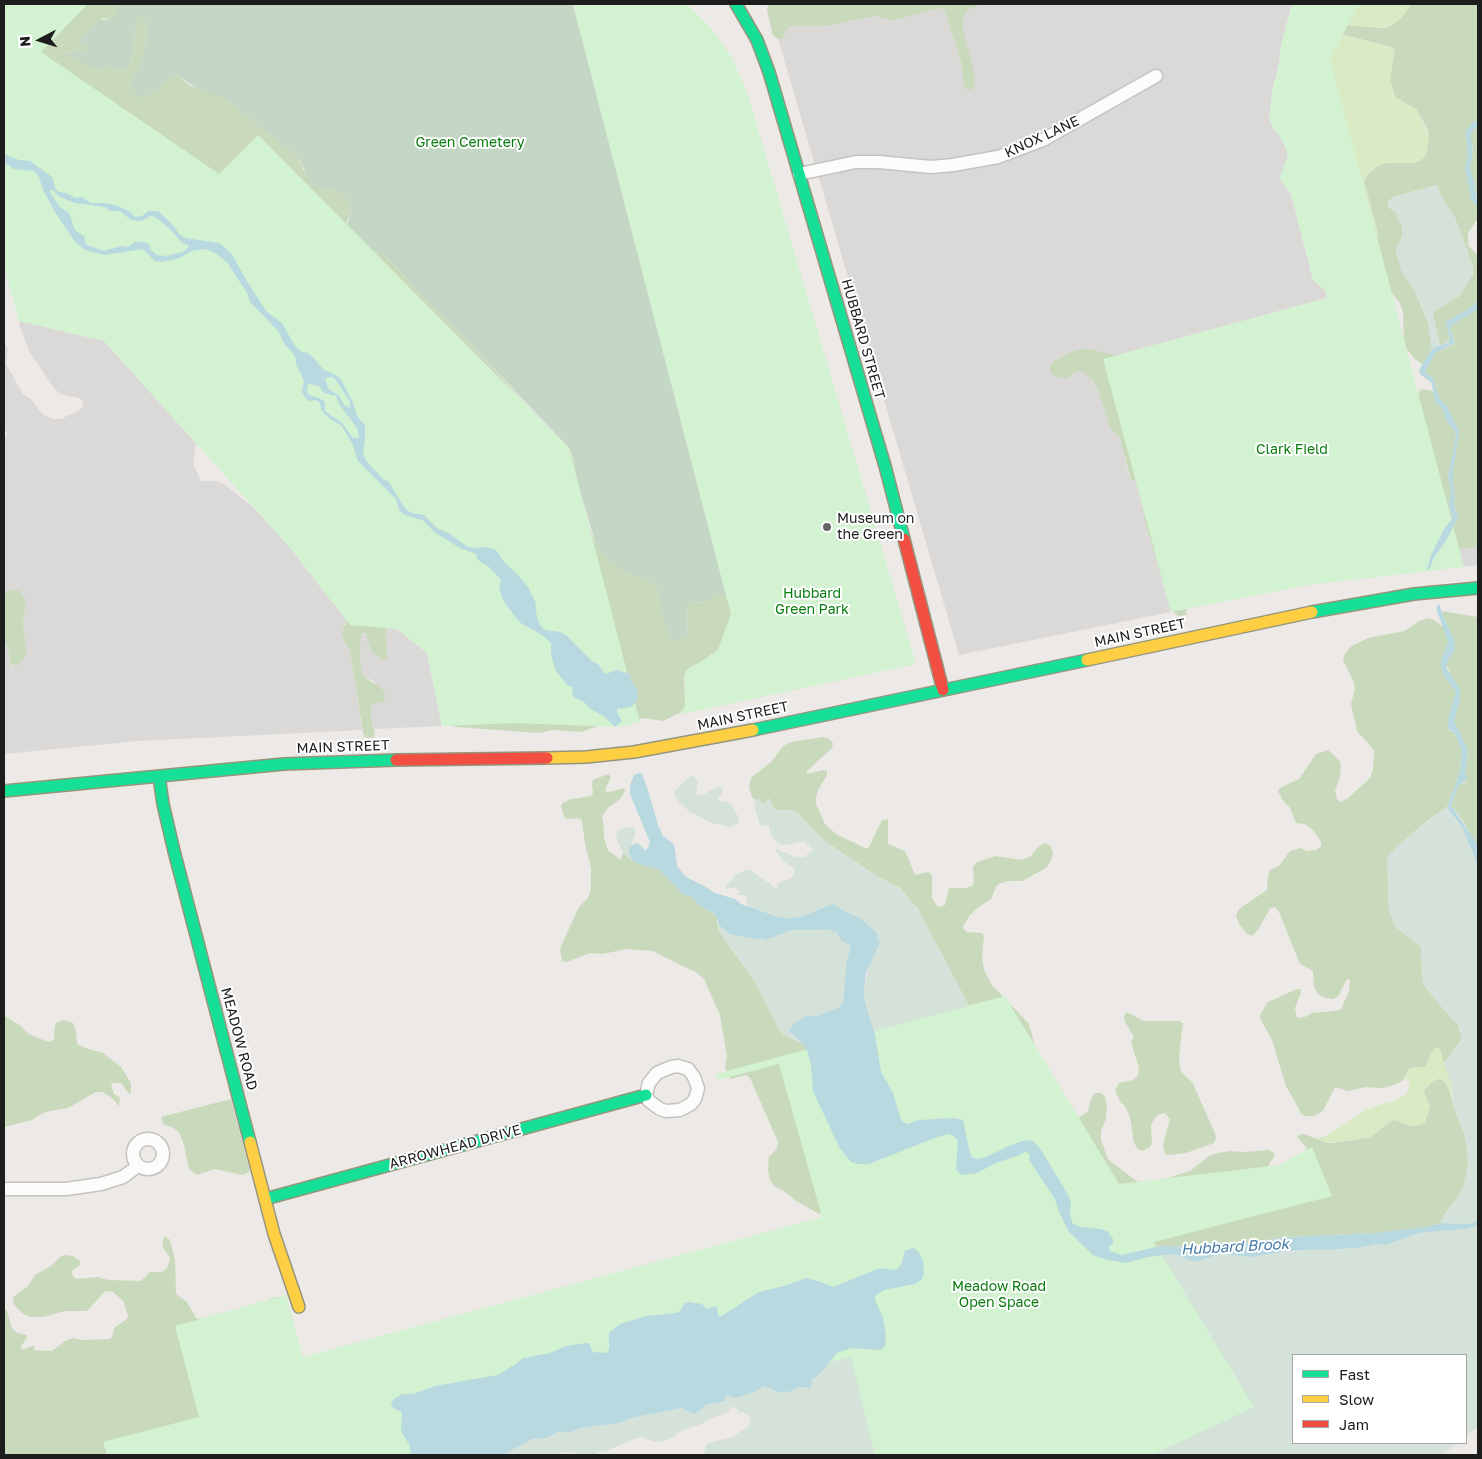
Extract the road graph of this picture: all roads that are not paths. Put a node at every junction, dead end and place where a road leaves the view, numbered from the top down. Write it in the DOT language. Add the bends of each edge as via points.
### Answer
graph roads {
  1 [pos="736,4"];
  2 [pos="1156,76"];
  3 [pos="799,174"];
  4 [pos="1478,588"];
  5 [pos="944,690"];
  6 [pos="159,776"];
  7 [pos="4,791"];
  8 [pos="646,1095"];
  9 [pos="138,1166"];
  10 [pos="4,1189"];
  11 [pos="265,1198"];
  12 [pos="298,1307"];
  1 -- 3 [label="street, HUBBARD STREET" via="763,56"];
  2 -- 3 [label="street, KNOX LANE" via="1043,140 998,157 931,167 856,162"];
  3 -- 5 [label="street, HUBBARD STREET" via="882,457"];
  4 -- 5 [label="street, MAIN STREET" via="1342,606"];
  5 -- 6 [label="street, MAIN STREET" via="634,752 522,760 316,762"];
  6 -- 7 [label="street, MAIN STREET"];
  6 -- 11 [label="street, MEADOW ROAD" via="172,843"];
  8 -- 11 [label="street, ARROWHEAD DRIVE"];
  9 -- 10 [label="street" via="123,1177 101,1184 66,1189"];
  11 -- 12 [label="street, MEADOW ROAD"];
}
